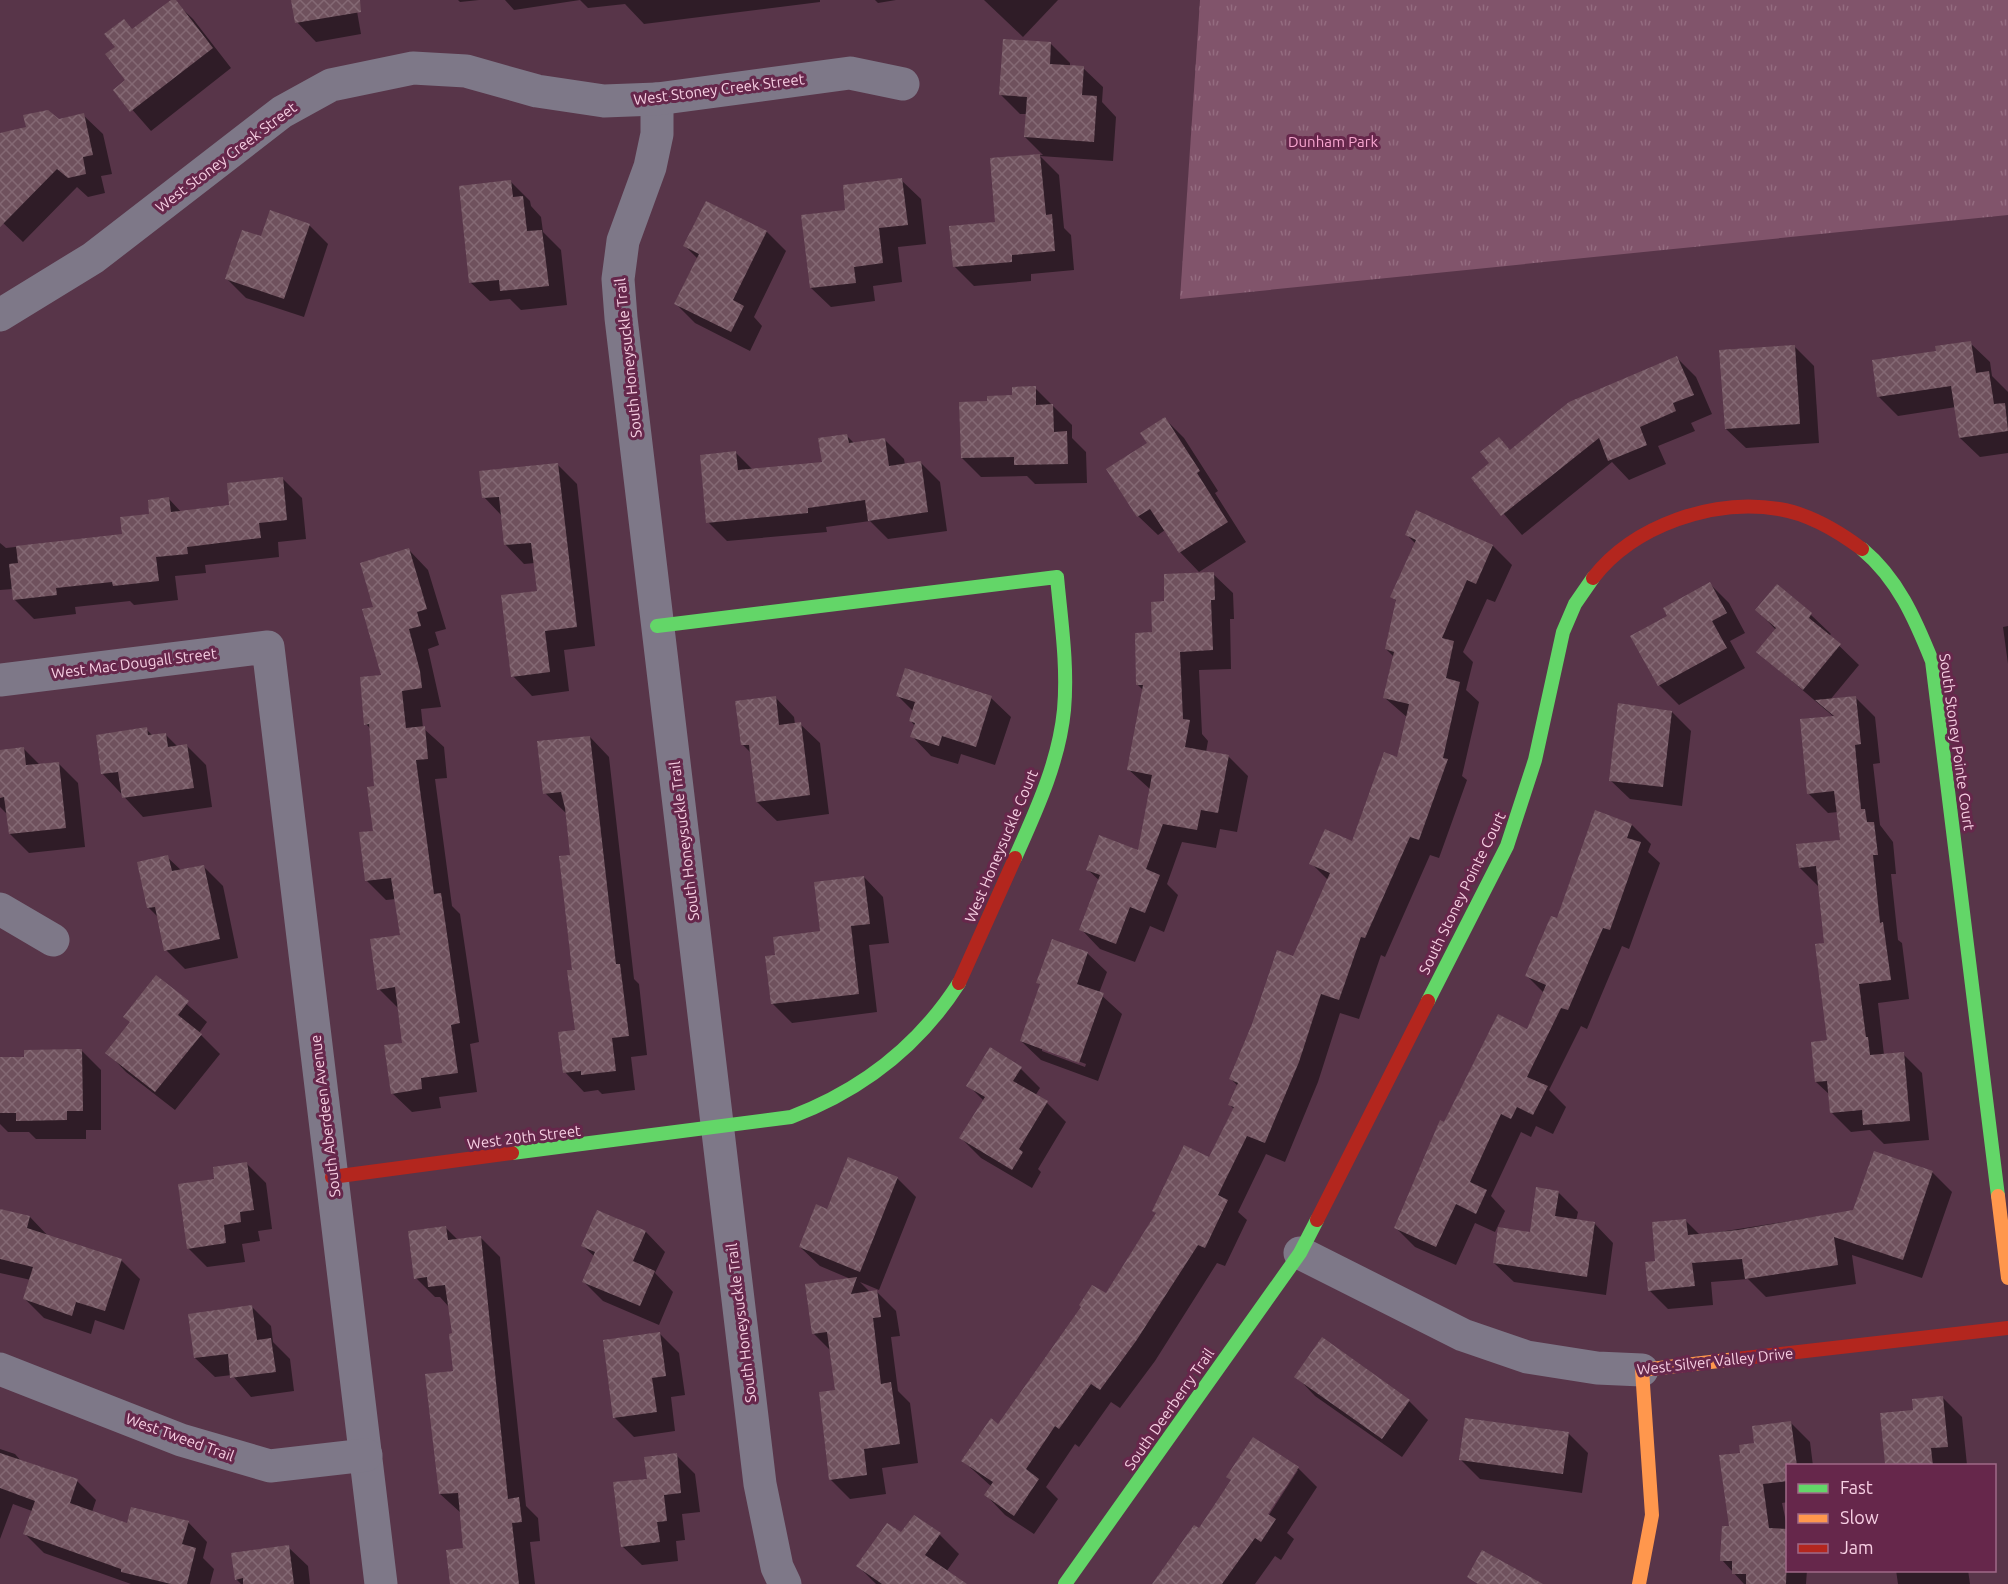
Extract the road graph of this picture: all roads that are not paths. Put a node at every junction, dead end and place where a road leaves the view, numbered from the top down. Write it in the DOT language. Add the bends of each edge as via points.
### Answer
graph roads {
  1 [pos="903,84"];
  2 [pos="657,99"];
  3 [pos="0,315"];
  4 [pos="657,626"];
  5 [pos="268,647"];
  6 [pos="0,680"];
  7 [pos="0,909"];
  8 [pos="53,940"];
  9 [pos="719,1128"];
  10 [pos="332,1177"];
  11 [pos="1300,1253"];
  12 [pos="2008,1278"];
  13 [pos="2008,1328"];
  14 [pos="0,1370"];
  15 [pos="1642,1370"];
  16 [pos="366,1455"];
  17 [pos="381,1584"];
  18 [pos="785,1584"];
  19 [pos="1065,1584"];
  20 [pos="1639,1584"];
  1 -- 2 [label="street, West Stoney Creek Street" via="850,73"];
  2 -- 3 [label="street, West Stoney Creek Street" via="604,100 537,91 466,71 413,68 331,85 282,112 93,258"];
  2 -- 4 [label="street, South Honeysuckle Trail" via="657,134 650,167 623,241 618,279"];
  4 -- 9 [label="street, South Honeysuckle Trail"];
  4 -- 9 [label="street, West Honeysuckle Court" via="1057,577 1066,687 1052,770 961,979 922,1032 888,1065 851,1091 791,1117"];
  5 -- 6 [label="street, West Mac Dougall Street"];
  5 -- 10 [label="street, South Aberdeen Avenue"];
  7 -- 8 [label="street"];
  9 -- 10 [label="street, West 20th Street"];
  9 -- 18 [label="street, South Honeysuckle Trail" via="760,1484 777,1567"];
  10 -- 16 [label="street, South Aberdeen Avenue"];
  11 -- 12 [label="street, South Stoney Pointe Court" via="1507,846 1525,800 1556,650 1584,589 1605,562 1661,524 1678,517 1739,507 1777,509 1815,520 1848,539 1875,561 1911,610 1932,661"];
  11 -- 15 [label="street, West Silver Valley Drive" via="1463,1335 1527,1357 1597,1368"];
  11 -- 19 [label="street, South Deerberry Trail"];
  13 -- 15 [label="street, West Silver Valley Drive"];
  14 -- 16 [label="street, West Tweed Trail" via="181,1440 270,1466"];
  15 -- 20 [label="street" via="1652,1515"];
  16 -- 17 [label="street, South Aberdeen Avenue"];
}
